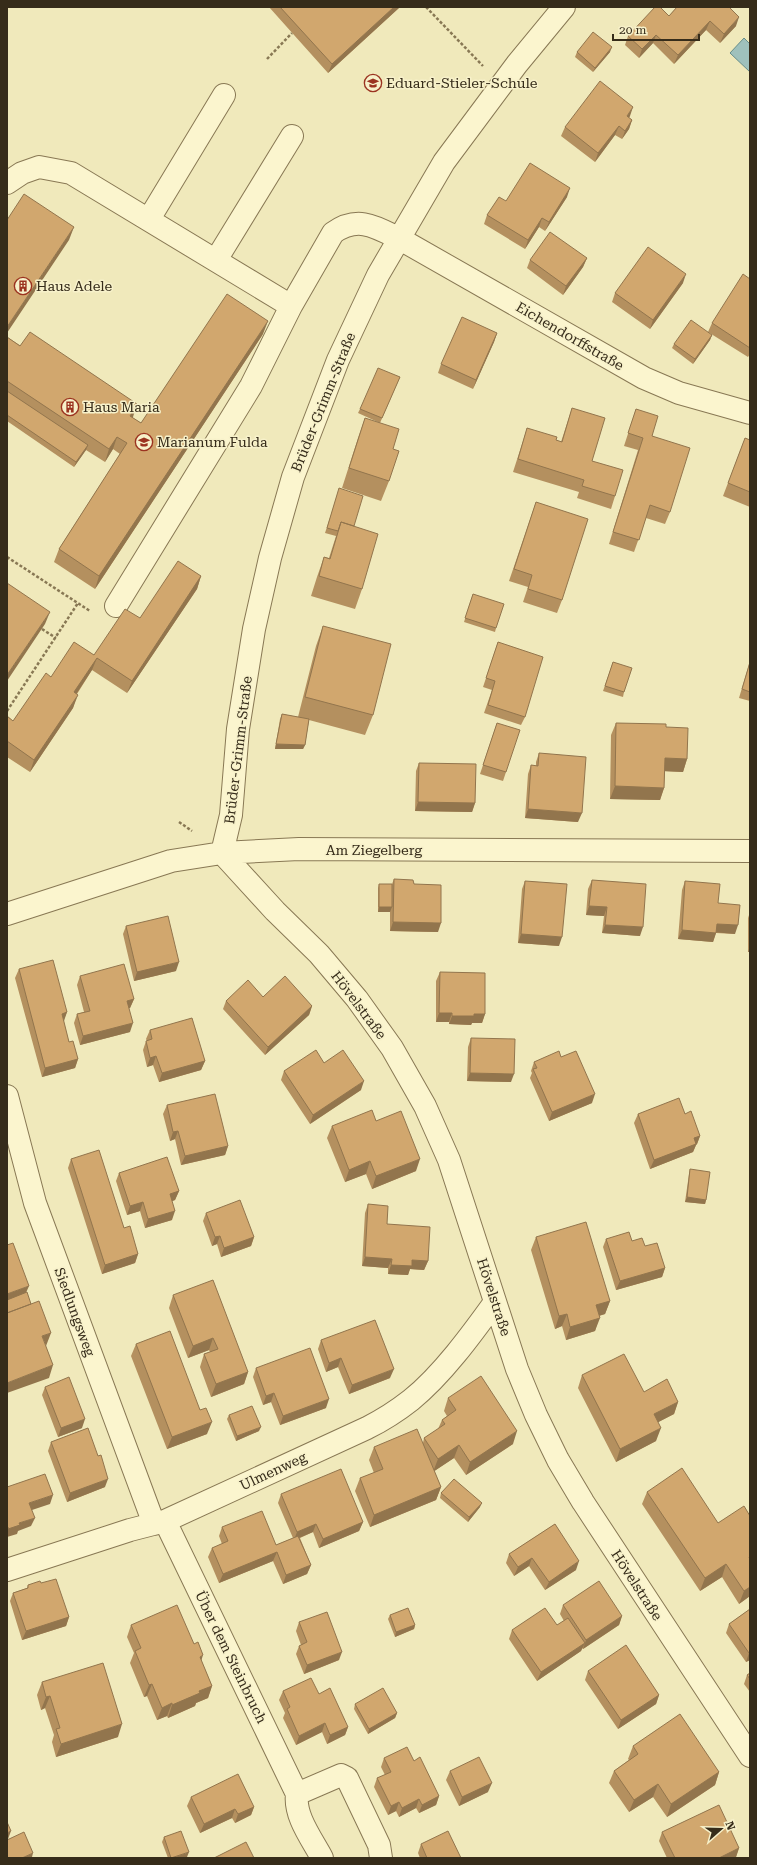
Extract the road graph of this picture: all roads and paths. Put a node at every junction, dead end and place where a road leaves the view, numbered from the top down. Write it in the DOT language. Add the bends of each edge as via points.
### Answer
graph roads {
  1 [pos="426,7"];
  2 [pos="564,7"];
  3 [pos="292,32"];
  4 [pos="267,60"];
  5 [pos="486,69"];
  6 [pos="224,95"];
  7 [pos="292,136"];
  8 [pos="7,183"];
  9 [pos="149,218"];
  10 [pos="400,239"];
  11 [pos="216,260"];
  12 [pos="291,306"];
  13 [pos="750,413"];
  14 [pos="7,557"];
  15 [pos="78,603"];
  16 [pos="116,606"];
  17 [pos="42,629"];
  18 [pos="56,638"];
  19 [pos="7,711"];
  20 [pos="750,851"];
  21 [pos="222,853"];
  22 [pos="7,914"];
  23 [pos="7,1096"];
  24 [pos="495,1302"];
  25 [pos="159,1522"];
  26 [pos="7,1570"];
  27 [pos="750,1756"];
  28 [pos="297,1794"];
  29 [pos="322,1858"];
  30 [pos="381,1858"];
  1 -- 5 [label="path"];
  2 -- 10 [label="street, Brüder-Grimm-Straße" via="455,145"];
  3 -- 4 [label="path"];
  6 -- 9 [label="street"];
  7 -- 11 [label="street"];
  8 -- 9 [label="street" via="22,173 39,167 72,173"];
  9 -- 11 [label="street"];
  10 -- 12 [label="street, Eichendorffstraße" via="369,224 342,227 333,233 326,243"];
  10 -- 13 [label="street, Eichendorffstraße" via="644,378 679,393"];
  10 -- 21 [label="street, Brüder-Grimm-Straße" via="378,275 338,360 293,477 270,558 254,629 238,729 231,815"];
  11 -- 12 [label="street"];
  12 -- 16 [label="street, Eichendorffstraße" via="251,386"];
  14 -- 15 [label="path"];
  15 -- 16 [label="path" via="106,621"];
  15 -- 18 [label="path"];
  17 -- 18 [label="path"];
  18 -- 19 [label="path"];
  20 -- 21 [label="street, Am Ziegelberg" via="298,849"];
  21 -- 22 [label="street, Am Ziegelberg" via="171,861"];
  21 -- 24 [label="street, Hövelstraße" via="319,954 358,999 392,1048 425,1106 449,1160"];
  23 -- 25 [label="street, Siedlungsweg" via="35,1203"];
  24 -- 25 [label="street, Ulmenweg" via="450,1360 412,1399 390,1415"];
  24 -- 27 [label="street, Hövelstraße" via="517,1370 558,1460"];
  25 -- 26 [label="street, Ulmenweg"];
  25 -- 28 [label="street, Über dem Steinbruch"];
  28 -- 29 [label="street, Über dem Steinbruch" via="298,1813"];
  28 -- 30 [label="street" via="334,1776 347,1778 379,1845"];
}
